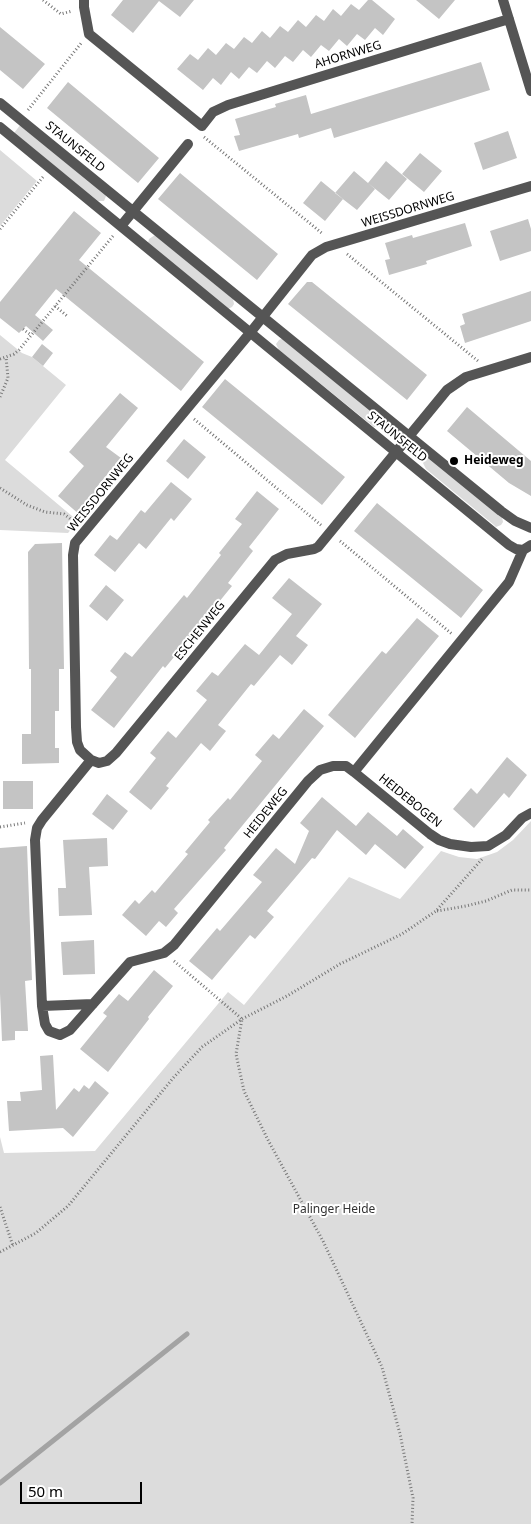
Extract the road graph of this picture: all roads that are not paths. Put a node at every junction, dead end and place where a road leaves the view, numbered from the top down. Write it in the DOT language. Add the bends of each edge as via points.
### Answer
graph roads {
  1 [pos="503,0"];
  2 [pos="84,4"];
  3 [pos="509,19"];
  4 [pos="531,91"];
  5 [pos="0,103"];
  6 [pos="0,127"];
  7 [pos="188,144"];
  8 [pos="531,186"];
  9 [pos="134,210"];
  10 [pos="121,226"];
  11 [pos="263,316"];
  12 [pos="250,333"];
  13 [pos="531,357"];
  14 [pos="410,436"];
  15 [pos="396,452"];
  16 [pos="531,528"];
  17 [pos="527,548"];
  18 [pos="91,760"];
  19 [pos="354,772"];
  20 [pos="531,813"];
  21 [pos="93,1004"];
  22 [pos="42,1006"];
  1 -- 3 [label="street"];
  2 -- 3 [label="street, AHORNWEG" via="89,34 201,132 214,112 228,105"];
  3 -- 4 [label="street"];
  5 -- 9 [label="street, STAUNSFELD"];
  6 -- 10 [label="street, STAUNSFELD"];
  7 -- 9 [label="street"];
  8 -- 11 [label="street, WEISSDORNWEG" via="318,250"];
  9 -- 10 [label="street"];
  9 -- 11 [label="street, STAUNSFELD"];
  10 -- 12 [label="street, STAUNSFELD"];
  11 -- 12 [label="street"];
  11 -- 14 [label="street, STAUNSFELD"];
  12 -- 15 [label="street, STAUNSFELD"];
  12 -- 18 [label="street, WEISSDORNWEG" via="73,549 77,742 80,750"];
  13 -- 14 [label="street, ESCHENWEG" via="456,382"];
  14 -- 15 [label="street, ESCHENWEG"];
  14 -- 16 [label="street, STAUNSFELD" via="515,521"];
  15 -- 17 [label="street, STAUNSFELD" via="509,545"];
  15 -- 18 [label="street, ESCHENWEG" via="316,549 287,554 275,560 116,753 107,761"];
  17 -- 19 [label="street" via="509,582"];
  18 -- 22 [label="street" via="37,828"];
  19 -- 20 [label="street, HEIDEBOGEN" via="439,840 450,844 488,846"];
  19 -- 21 [label="street, HEIDEWEG" via="346,766 320,770 174,944 164,953 130,962"];
  21 -- 22 [label="street"];
  21 -- 22 [label="street" via="75,1026 60,1035 45,1024"];
}
